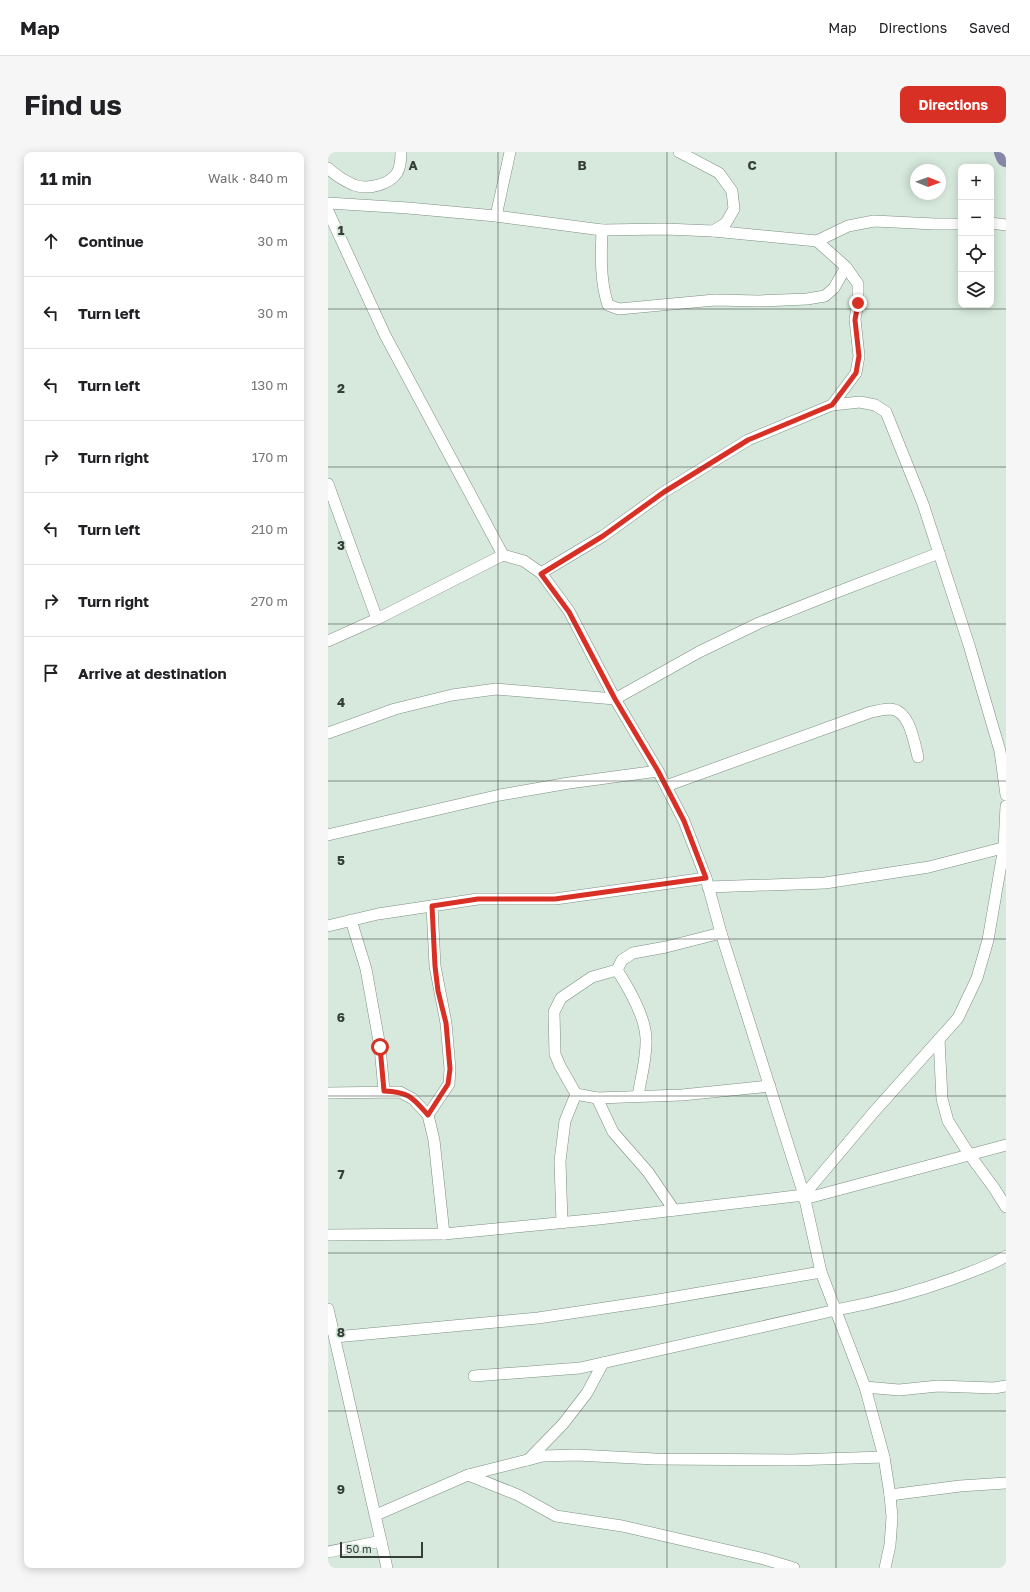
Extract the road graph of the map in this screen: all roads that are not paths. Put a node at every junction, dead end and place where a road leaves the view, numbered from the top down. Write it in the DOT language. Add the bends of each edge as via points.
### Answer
graph roads {
  1 [pos="402,152"];
  2 [pos="510,152"];
  3 [pos="679,152"];
  4 [pos="328,168"];
  5 [pos="328,203"];
  6 [pos="328,211"];
  7 [pos="496,216"];
  8 [pos="994,223"];
  9 [pos="958,224"];
  10 [pos="1006,225"];
  11 [pos="602,230"];
  12 [pos="713,231"];
  13 [pos="816,241"];
  14 [pos="846,267"];
  15 [pos="832,405"];
  16 [pos="328,484"];
  17 [pos="939,553"];
  18 [pos="503,555"];
  19 [pos="541,574"];
  20 [pos="377,619"];
  21 [pos="328,640"];
  22 [pos="615,699"];
  23 [pos="328,732"];
  24 [pos="918,757"];
  25 [pos="658,771"];
  26 [pos="666,786"];
  27 [pos="1006,795"];
  28 [pos="1006,806"];
  29 [pos="328,835"];
  30 [pos="1005,847"];
  31 [pos="707,882"];
  32 [pos="432,906"];
  33 [pos="351,920"];
  34 [pos="328,926"];
  35 [pos="721,933"];
  36 [pos="617,970"];
  37 [pos="939,1039"];
  38 [pos="770,1086"];
  39 [pos="384,1091"];
  40 [pos="328,1093"];
  41 [pos="576,1094"];
  42 [pos="638,1096"];
  43 [pos="597,1098"];
  44 [pos="428,1115"];
  45 [pos="1006,1145"];
  46 [pos="968,1154"];
  47 [pos="804,1197"];
  48 [pos="1006,1207"];
  49 [pos="674,1210"];
  50 [pos="562,1223"];
  51 [pos="444,1234"];
  52 [pos="328,1235"];
  53 [pos="1006,1256"];
  54 [pos="821,1272"];
  55 [pos="328,1309"];
  56 [pos="836,1310"];
  57 [pos="335,1338"];
  58 [pos="603,1363"];
  59 [pos="474,1376"];
  60 [pos="1006,1386"];
  61 [pos="865,1387"];
  62 [pos="884,1457"];
  63 [pos="527,1460"];
  64 [pos="468,1475"];
  65 [pos="1006,1483"];
  66 [pos="890,1495"];
  67 [pos="376,1515"];
  68 [pos="381,1541"];
  69 [pos="328,1552"];
  70 [pos="387,1568"];
  71 [pos="794,1568"];
  72 [pos="885,1568"];
  1 -- 4 [label="street" via="397,173 387,182 372,186 355,186"];
  2 -- 7 [label="street"];
  3 -- 12 [label="street" via="719,173 732,191 734,209 726,223"];
  5 -- 7 [label="street"];
  6 -- 18 [label="street" via="385,335"];
  7 -- 11 [label="street"];
  8 -- 10 [label="street"];
  9 -- 13 [label="street" via="874,221 848,226"];
  11 -- 12 [label="street"];
  11 -- 14 [label="street" via="601,259 605,297 608,305 619,309 715,300 759,301 825,296 834,288"];
  12 -- 13 [label="street"];
  13 -- 14 [label="street"];
  14 -- 15 [label="street" via="858,284 855,320 859,356 856,373"];
  15 -- 17 [label="street" via="860,402 875,405 886,412 923,504"];
  15 -- 19 [label="street" via="748,440"];
  16 -- 20 [label="street"];
  17 -- 22 [label="street" via="760,623 699,652"];
  17 -- 27 [label="street" via="1000,751"];
  18 -- 19 [label="street" via="524,561"];
  18 -- 20 [label="street"];
  19 -- 22 [label="street" via="569,612"];
  20 -- 21 [label="street"];
  22 -- 23 [label="street" via="496,689 452,695 395,709"];
  22 -- 25 [label="street"];
  24 -- 26 [label="street" via="908,722 892,709 871,712"];
  25 -- 26 [label="street"];
  25 -- 29 [label="street" via="500,795"];
  26 -- 31 [label="street" via="684,821"];
  28 -- 30 [label="street"];
  30 -- 31 [label="street" via="929,867 825,883"];
  30 -- 37 [label="street" via="988,940 977,978 958,1018"];
  31 -- 32 [label="street" via="555,899 478,899"];
  31 -- 35 [label="street"];
  32 -- 33 [label="street"];
  32 -- 44 [label="street" via="435,966 446,1023 450,1069 448,1084"];
  33 -- 34 [label="street"];
  33 -- 39 [label="street" via="366,969 380,1047"];
  35 -- 36 [label="street" via="633,953 622,960"];
  35 -- 38 [label="street"];
  36 -- 41 [label="street" via="592,977 561,998 554,1012 555,1054"];
  36 -- 42 [label="street" via="630,991 646,1037 646,1054"];
  37 -- 46 [label="street" via="942,1099 948,1121"];
  37 -- 47 [label="street" via="873,1113"];
  38 -- 42 [label="street" via="682,1095"];
  38 -- 47 [label="street"];
  39 -- 40 [label="street"];
  39 -- 44 [label="street" via="400,1092 414,1099"];
  41 -- 43 [label="street"];
  41 -- 50 [label="street" via="565,1121 560,1161"];
  42 -- 43 [label="street"];
  43 -- 49 [label="street" via="613,1132 648,1172"];
  44 -- 51 [label="street" via="434,1140"];
  45 -- 46 [label="street"];
  46 -- 47 [label="street"];
  46 -- 48 [label="street"];
  47 -- 49 [label="street"];
  47 -- 54 [label="street"];
  49 -- 50 [label="street"];
  50 -- 51 [label="street"];
  51 -- 52 [label="street"];
  53 -- 56 [label="street" via="992,1264 919,1291"];
  54 -- 56 [label="street"];
  54 -- 57 [label="street" via="538,1318"];
  55 -- 57 [label="street"];
  56 -- 58 [label="street"];
  56 -- 61 [label="street"];
  57 -- 67 [label="street"];
  58 -- 59 [label="street" via="558,1371"];
  58 -- 63 [label="street" via="588,1393 563,1424"];
  60 -- 61 [label="street" via="938,1386 899,1390"];
  61 -- 62 [label="street"];
  62 -- 63 [label="street" via="792,1460 656,1459 576,1454 543,1456"];
  62 -- 66 [label="street"];
  63 -- 64 [label="street"];
  64 -- 67 [label="street"];
  64 -- 71 [label="street" via="518,1495 556,1516 622,1526"];
  65 -- 66 [label="street"];
  66 -- 72 [label="street" via="892,1517"];
  67 -- 68 [label="street"];
  68 -- 69 [label="street"];
  68 -- 70 [label="street"];
}
